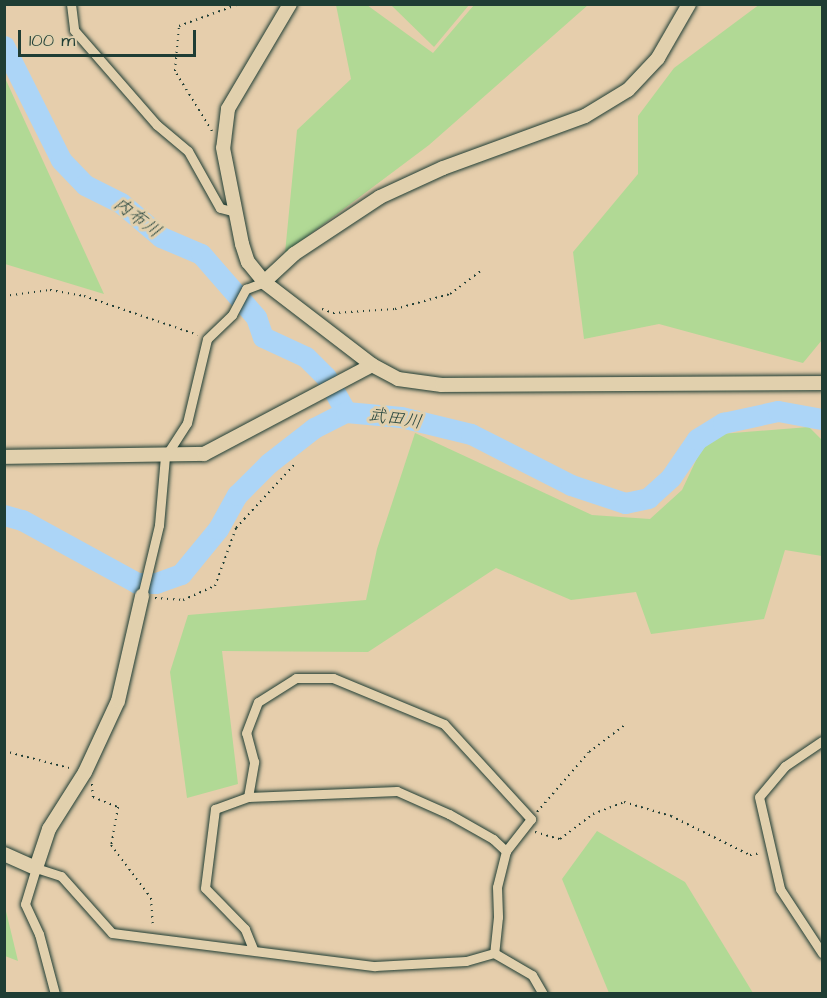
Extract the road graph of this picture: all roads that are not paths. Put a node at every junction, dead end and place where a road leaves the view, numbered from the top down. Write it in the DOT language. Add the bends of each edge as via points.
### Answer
graph roads {
  1 [pos="71,4"];
  2 [pos="290,4"];
  3 [pos="689,4"];
  4 [pos="236,212"];
  5 [pos="264,282"];
  6 [pos="366,368"];
  7 [pos="822,383"];
  8 [pos="4,457"];
  9 [pos="165,457"];
  10 [pos="142,596"];
  11 [pos="822,741"];
  12 [pos="248,797"];
  13 [pos="506,851"];
  14 [pos="4,854"];
  15 [pos="36,868"];
  16 [pos="253,949"];
  17 [pos="494,952"];
  18 [pos="822,953"];
  19 [pos="56,993"];
  20 [pos="543,993"];
  1 -- 4 [label="street" via="74,30 157,125 188,151 220,208"];
  2 -- 4 [label="street" via="228,109 223,148"];
  3 -- 5 [label="street" via="658,58 628,90 585,116 443,168 380,197 294,254"];
  4 -- 5 [label="street" via="248,262"];
  5 -- 6 [label="street"];
  5 -- 9 [label="street" via="246,289 232,315 207,339 187,423"];
  6 -- 7 [label="street" via="398,379 442,385"];
  6 -- 9 [label="street" via="204,454"];
  8 -- 9 [label="street"];
  9 -- 10 [label="street" via="163,499"];
  10 -- 15 [label="street" via="118,701 85,772 50,829"];
  11 -- 18 [label="street" via="785,766 759,797 780,889"];
  12 -- 13 [label="street" via="397,791 493,838"];
  12 -- 13 [label="street" via="254,762 246,733 258,702 296,678 333,678 444,724 531,819"];
  12 -- 16 [label="street" via="215,809 205,888 245,929"];
  13 -- 17 [label="street" via="497,887"];
  14 -- 15 [label="street"];
  15 -- 16 [label="street" via="62,876 112,933"];
  15 -- 19 [label="street" via="25,904 39,934"];
  16 -- 17 [label="street" via="375,966 466,961"];
  17 -- 20 [label="street" via="532,975"];
}
